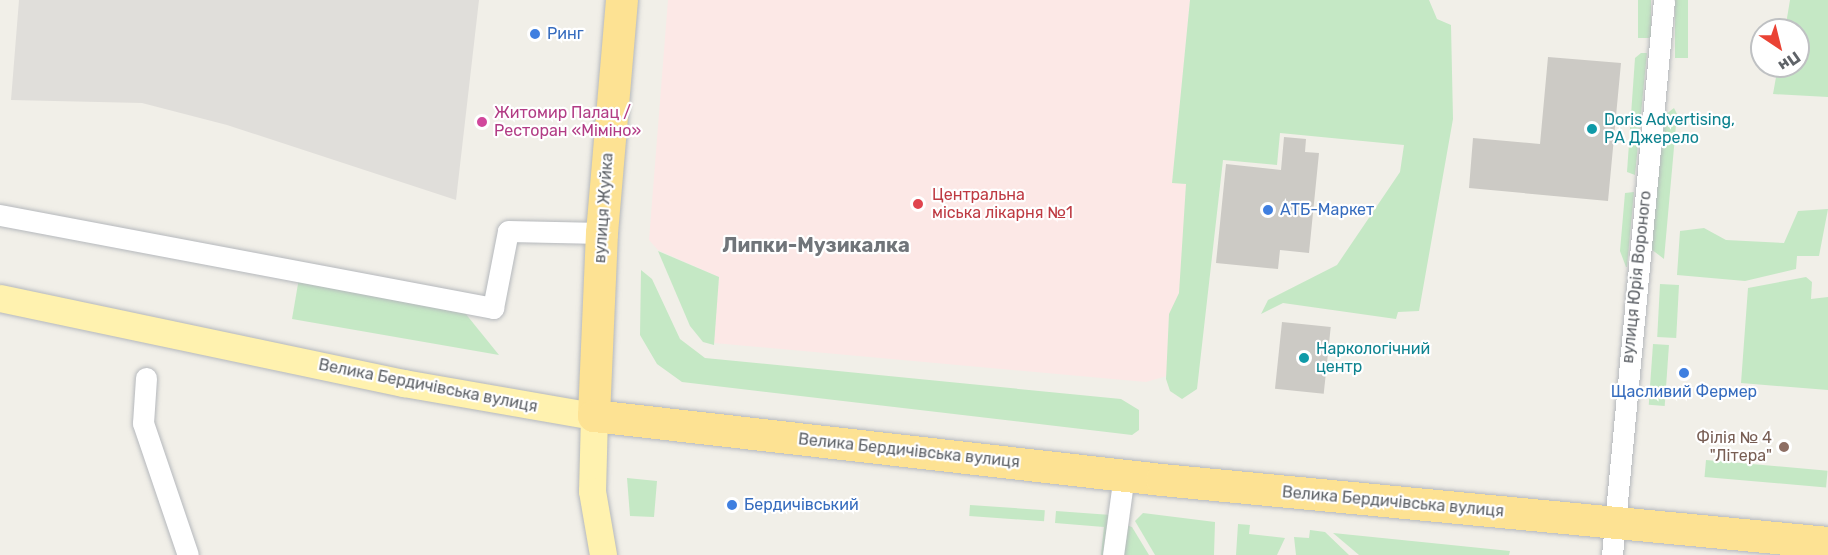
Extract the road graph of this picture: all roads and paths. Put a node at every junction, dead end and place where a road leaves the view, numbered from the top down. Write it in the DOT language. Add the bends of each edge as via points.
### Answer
graph roads {
  1 [pos="622,0"];
  2 [pos="1664,0"];
  3 [pos="0,214"];
  4 [pos="602,234"];
  5 [pos="0,283"];
  6 [pos="0,298"];
  7 [pos="146,378"];
  8 [pos="595,407"];
  9 [pos="1124,476"];
  10 [pos="1614,517"];
  11 [pos="1828,530"];
  12 [pos="1828,543"];
  13 [pos="188,555"];
  14 [pos="603,555"];
  15 [pos="1113,555"];
  16 [pos="1612,555"];
  1 -- 4 [label="highway, вулиця Жуйка"];
  2 -- 10 [label="street, вулиця Юрія Вороного"];
  3 -- 4 [label="street" via="493,308 508,231"];
  4 -- 8 [label="highway, вулиця Жуйка"];
  5 -- 8 [label="main road, Велика Бердичівська вулиця"];
  6 -- 8 [label="main road, Велика Бердичівська вулиця" via="404,383"];
  7 -- 13 [label="street" via="143,423"];
  8 -- 9 [label="highway, Велика Бердичівська вулиця"];
  8 -- 10 [label="highway, Велика Бердичівська вулиця"];
  8 -- 14 [label="main road" via="592,491"];
  9 -- 10 [label="highway, Велика Бердичівська вулиця"];
  9 -- 15 [label="street"];
  10 -- 11 [label="highway, Велика Бердичівська вулиця"];
  10 -- 12 [label="highway, Велика Бердичівська вулиця"];
  10 -- 16 [label="street, вулиця Юрія Вороного"];
}
